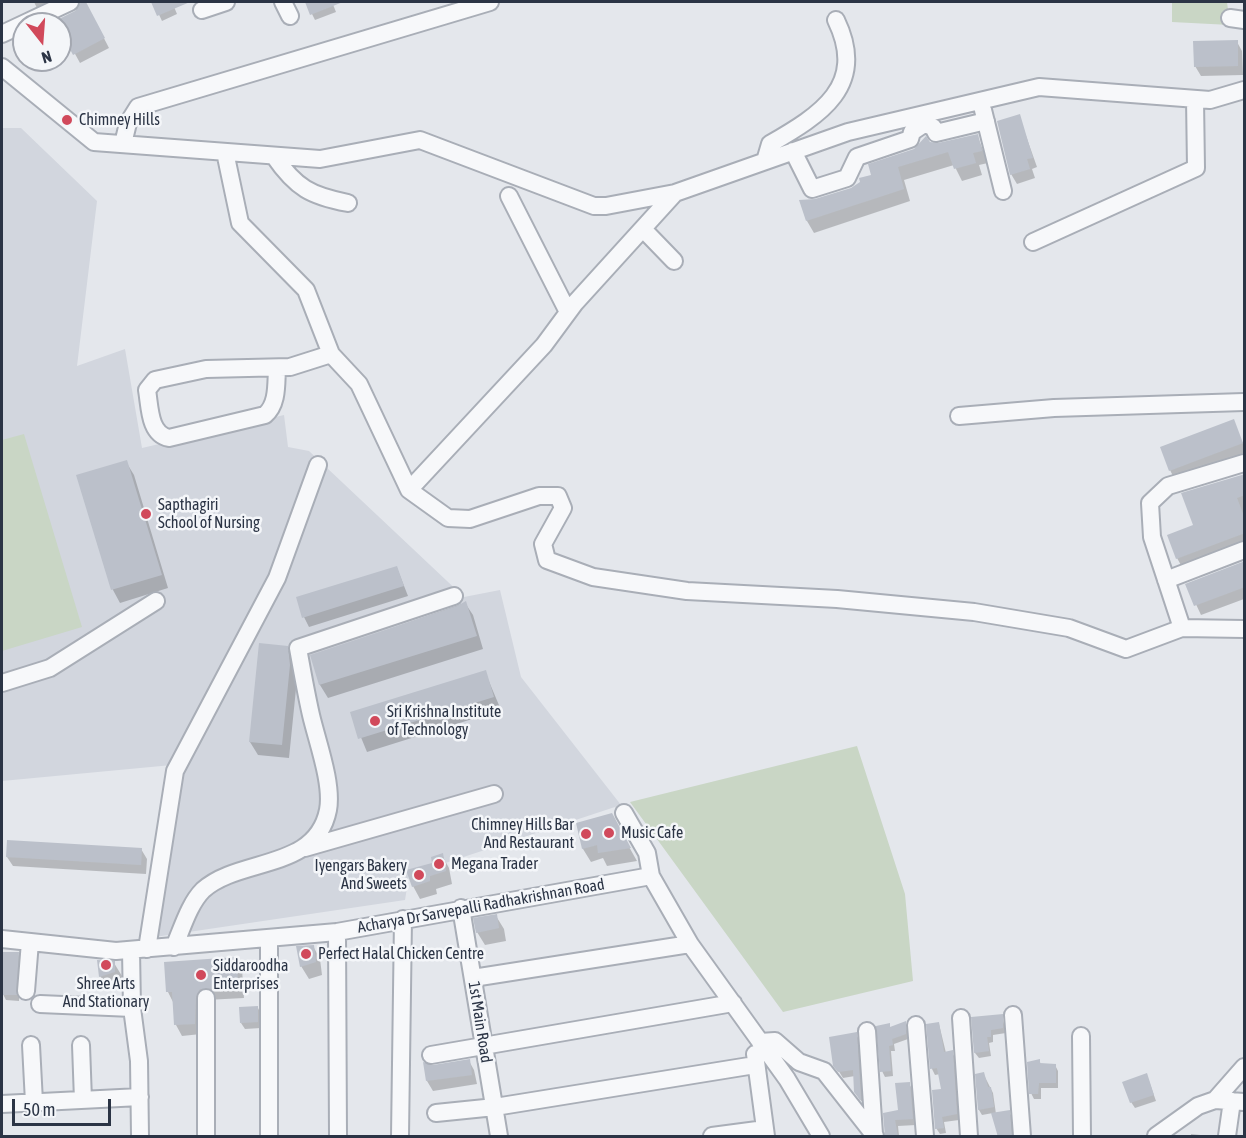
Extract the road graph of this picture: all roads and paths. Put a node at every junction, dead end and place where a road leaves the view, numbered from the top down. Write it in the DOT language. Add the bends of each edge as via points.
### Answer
graph roads {
  1 [pos="69,2"];
  2 [pos="226,2"];
  3 [pos="490,2"];
  4 [pos="202,10"];
  5 [pos="836,20"];
  6 [pos="2,34"];
  7 [pos="2,67"];
  8 [pos="1245,90"];
  9 [pos="1195,99"];
  10 [pos="981,101"];
  11 [pos="986,121"];
  12 [pos="123,144"];
  13 [pos="793,151"];
  14 [pos="225,152"];
  15 [pos="274,156"];
  16 [pos="765,161"];
  17 [pos="1004,191"];
  18 [pos="675,193"];
  19 [pos="509,196"];
  20 [pos="348,203"];
  21 [pos="643,229"];
  22 [pos="1033,242"];
  23 [pos="674,261"];
  24 [pos="568,312"];
  25 [pos="331,354"];
  26 [pos="277,368"];
  27 [pos="1245,402"];
  28 [pos="959,416"];
  29 [pos="1245,463"];
  30 [pos="318,465"];
  31 [pos="409,490"];
  32 [pos="1245,550"];
  33 [pos="1166,580"];
  34 [pos="454,596"];
  35 [pos="156,601"];
  36 [pos="1182,628"];
  37 [pos="1245,629"];
  38 [pos="2,683"];
  39 [pos="494,794"];
  40 [pos="624,813"];
  41 [pos="298,850"];
  42 [pos="651,876"];
  43 [pos="461,908"];
  44 [pos="403,919"];
  45 [pos="337,932"];
  46 [pos="269,938"];
  47 [pos="2,939"];
  48 [pos="30,942"];
  49 [pos="690,944"];
  50 [pos="174,947"];
  51 [pos="139,949"];
  52 [pos="473,978"];
  53 [pos="26,991"];
  54 [pos="206,998"];
  55 [pos="733,1003"];
  56 [pos="40,1004"];
  57 [pos="132,1008"];
  58 [pos="1013,1016"];
  59 [pos="961,1018"];
  60 [pos="916,1025"];
  61 [pos="867,1031"];
  62 [pos="1081,1036"];
  63 [pos="758,1038"];
  64 [pos="31,1045"];
  65 [pos="81,1045"];
  66 [pos="484,1045"];
  67 [pos="431,1055"];
  68 [pos="755,1065"];
  69 [pos="1245,1067"];
  70 [pos="140,1097"];
  71 [pos="83,1100"];
  72 [pos="1230,1101"];
  73 [pos="34,1102"];
  74 [pos="2,1104"];
  75 [pos="495,1107"];
  76 [pos="436,1113"];
  77 [pos="1182,1117"];
  78 [pos="765,1133"];
  79 [pos="875,1136"];
  80 [pos="140,1137"];
  81 [pos="206,1137"];
  82 [pos="269,1137"];
  83 [pos="338,1137"];
  84 [pos="400,1137"];
  85 [pos="500,1137"];
  86 [pos="712,1137"];
  87 [pos="821,1137"];
  88 [pos="925,1137"];
  89 [pos="969,1137"];
  90 [pos="1022,1137"];
  91 [pos="1082,1137"];
  92 [pos="1156,1137"];
  93 [pos="1180,1137"];
  94 [pos="1227,1137"];
  1 -- 6 [label="street"];
  2 -- 4 [label="street"];
  3 -- 12 [label="street" via="138,107 128,123"];
  5 -- 16 [label="street" via="846,51 839,91 814,118 770,144"];
  7 -- 12 [label="street" via="94,142"];
  8 -- 9 [label="street" via="1210,100"];
  9 -- 10 [label="street" via="1039,87"];
  9 -- 22 [label="street" via="1196,168"];
  10 -- 11 [label="street"];
  10 -- 13 [label="street" via="848,132"];
  11 -- 13 [label="street" via="936,133 924,124 912,132 910,139 857,157 847,178 812,189"];
  11 -- 17 [label="street"];
  12 -- 14 [label="street"];
  13 -- 16 [label="street"];
  14 -- 15 [label="street"];
  14 -- 25 [label="street" via="240,223 306,290"];
  15 -- 18 [label="street" via="320,159 420,140 594,206"];
  15 -- 20 [label="street" via="306,190"];
  16 -- 18 [label="street"];
  18 -- 21 [label="street"];
  19 -- 24 [label="street"];
  21 -- 23 [label="street"];
  21 -- 24 [label="street"];
  24 -- 31 [label="street" via="544,345"];
  25 -- 26 [label="street"];
  25 -- 31 [label="street" via="359,384"];
  26 -- 26 [label="street" via="272,410 265,415 169,438 154,429 147,390 155,380 206,369"];
  27 -- 28 [label="street" via="1054,408"];
  29 -- 33 [label="street" via="1168,486 1150,503 1152,537"];
  30 -- 51 [label="street" via="277,578 175,771"];
  31 -- 36 [label="street" via="448,518 470,519 539,496 558,496 563,508 543,544 548,560 593,577 687,591 974,612 1069,628 1126,649"];
  32 -- 33 [label="street"];
  33 -- 36 [label="street"];
  34 -- 41 [label="street" via="298,648 326,780 328,808 316,836"];
  35 -- 38 [label="street" via="58,664"];
  36 -- 37 [label="street"];
  39 -- 41 [label="street"];
  40 -- 42 [label="street" via="648,853"];
  41 -- 50 [label="street" via="218,880 202,891"];
  42 -- 43 [label="street, Acharya Dr Sarvepalli Radhakrishnan Road"];
  42 -- 49 [label="street"];
  43 -- 44 [label="street, Acharya Dr Sarvepalli Radhakrishnan Road"];
  43 -- 52 [label="street, 1st Main Road"];
  44 -- 45 [label="street, Acharya Dr Sarvepalli Radhakrishnan Road"];
  44 -- 84 [label="street"];
  45 -- 46 [label="street, Acharya Dr Sarvepalli Radhakrishnan Road"];
  45 -- 83 [label="street"];
  46 -- 50 [label="street, Acharya Dr Sarvepalli Radhakrishnan Road"];
  46 -- 82 [label="street"];
  47 -- 48 [label="street, Acharya Dr Sarvepalli Radhakrishnan Road"];
  48 -- 51 [label="street, Acharya Dr Sarvepalli Radhakrishnan Road" via="116,951"];
  48 -- 53 [label="street"];
  49 -- 52 [label="street"];
  49 -- 55 [label="street"];
  50 -- 51 [label="street, Acharya Dr Sarvepalli Radhakrishnan Road"];
  51 -- 57 [label="street"];
  52 -- 66 [label="street, 1st Main Road"];
  54 -- 81 [label="street"];
  55 -- 63 [label="street"];
  55 -- 66 [label="street"];
  56 -- 57 [label="street"];
  57 -- 70 [label="street"];
  58 -- 90 [label="street"];
  59 -- 89 [label="street"];
  60 -- 88 [label="street"];
  61 -- 79 [label="street"];
  62 -- 91 [label="street"];
  63 -- 68 [label="street"];
  63 -- 79 [label="street" via="775,1041 799,1062 820,1067"];
  63 -- 87 [label="street"];
  64 -- 73 [label="street"];
  65 -- 71 [label="street"];
  66 -- 67 [label="street"];
  66 -- 75 [label="street, 1st Main Road"];
  68 -- 75 [label="street"];
  68 -- 78 [label="street"];
  69 -- 72 [label="street"];
  70 -- 71 [label="street"];
  70 -- 80 [label="street"];
  71 -- 73 [label="street"];
  72 -- 77 [label="street" via="1198,1106"];
  72 -- 94 [label="street"];
  73 -- 74 [label="street"];
  75 -- 76 [label="street"];
  75 -- 85 [label="street, 1st Main Road"];
  77 -- 92 [label="street"];
  77 -- 93 [label="street"];
  78 -- 86 [label="street"];
}
